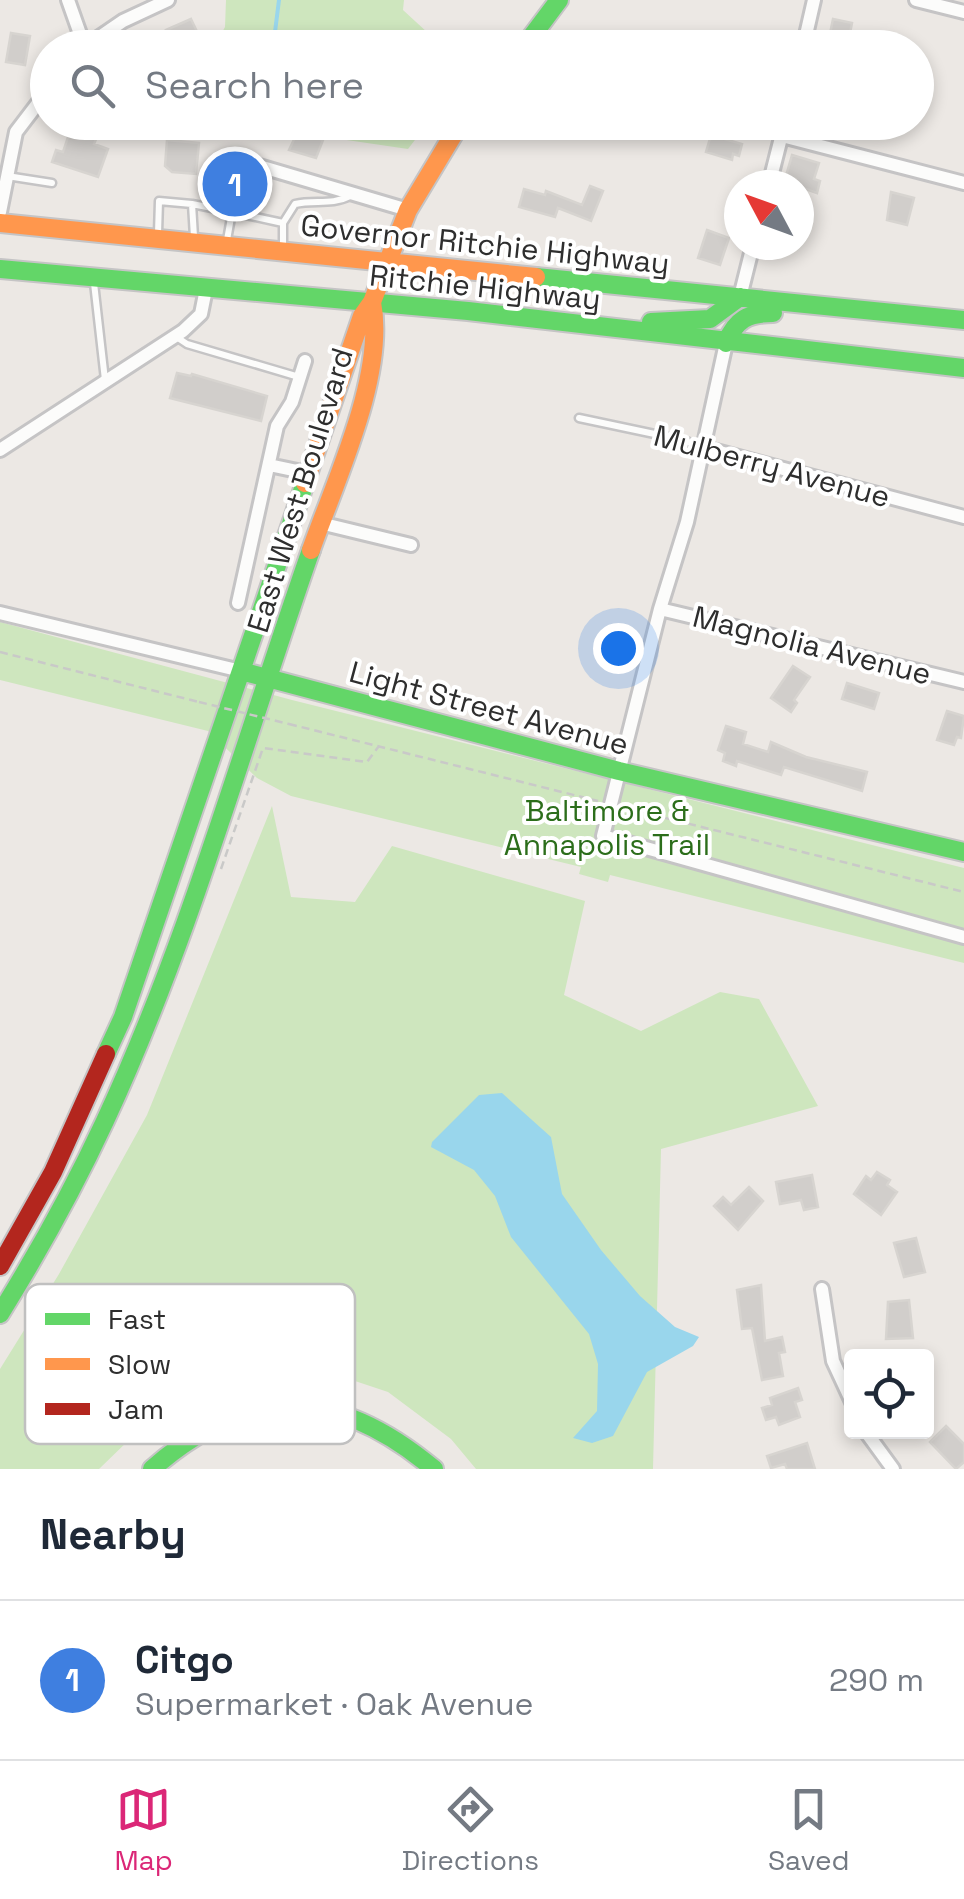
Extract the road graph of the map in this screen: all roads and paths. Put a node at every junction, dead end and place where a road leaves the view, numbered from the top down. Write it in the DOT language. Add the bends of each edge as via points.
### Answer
graph roads {
  1 [pos="68,0"];
  2 [pos="168,0"];
  3 [pos="559,0"];
  4 [pos="814,0"];
  5 [pos="916,0"];
  6 [pos="964,12"];
  7 [pos="79,30"];
  8 [pos="110,30"];
  9 [pos="536,30"];
  10 [pos="807,30"];
  11 [pos="30,114"];
  12 [pos="450,140"];
  13 [pos="781,140"];
  14 [pos="821,140"];
  15 [pos="252,164"];
  16 [pos="773,170"];
  17 [pos="6,176"];
  18 [pos="52,183"];
  19 [pos="964,183"];
  20 [pos="355,192"];
  21 [pos="192,204"];
  22 [pos="408,210"];
  23 [pos="0,212"];
  24 [pos="232,212"];
  25 [pos="284,222"];
  26 [pos="0,223"];
  27 [pos="158,239"];
  28 [pos="195,242"];
  29 [pos="226,246"];
  30 [pos="284,251"];
  31 [pos="750,260"];
  32 [pos="387,262"];
  33 [pos="0,269"];
  34 [pos="94,278"];
  35 [pos="206,288"];
  36 [pos="740,297"];
  37 [pos="372,302"];
  38 [pos="888,312"];
  39 [pos="964,320"];
  40 [pos="581,325"];
  41 [pos="175,336"];
  42 [pos="726,344"];
  43 [pos="305,361"];
  44 [pos="964,368"];
  45 [pos="300,377"];
  46 [pos="106,381"];
  47 [pos="579,418"];
  48 [pos="701,447"];
  49 [pos="0,450"];
  50 [pos="269,464"];
  51 [pos="307,473"];
  52 [pos="964,517"];
  53 [pos="320,523"];
  54 [pos="411,545"];
  55 [pos="238,603"];
  56 [pos="660,609"];
  57 [pos="0,613"];
  58 [pos="0,652"];
  59 [pos="241,671"];
  60 [pos="269,678"];
  61 [pos="964,682"];
  62 [pos="379,746"];
  63 [pos="263,748"];
  64 [pos="619,771"];
  65 [pos="610,804"];
  66 [pos="964,852"];
  67 [pos="964,892"];
  68 [pos="964,937"];
  69 [pos="0,1266"];
  70 [pos="822,1288"];
  71 [pos="0,1314"];
  72 [pos="844,1384"];
  73 [pos="355,1416"];
  74 [pos="871,1439"];
  75 [pos="179,1444"];
  76 [pos="152,1469"];
  77 [pos="434,1469"];
  78 [pos="893,1469"];
  1 -- 7 [label="street"];
  2 -- 8 [label="street"];
  3 -- 9 [label="main road"];
  4 -- 10 [label="street"];
  5 -- 6 [label="street"];
  11 -- 17 [label="street" via="16,132"];
  12 -- 22 [label="main road"];
  13 -- 16 [label="street"];
  14 -- 19 [label="street"];
  15 -- 20 [label="street"];
  17 -- 18 [label="lane"];
  17 -- 23 [label="street"];
  20 -- 22 [label="street"];
  20 -- 25 [label="lane" via="322,205 295,204"];
  21 -- 24 [label="lane"];
  21 -- 27 [label="lane" via="159,200"];
  21 -- 28 [label="lane"];
  22 -- 32 [label="main road"];
  24 -- 25 [label="lane"];
  24 -- 29 [label="lane"];
  25 -- 30 [label="lane"];
  26 -- 27 [label="main road, Governor Ritchie Highway"];
  27 -- 28 [label="main road, Governor Ritchie Highway"];
  28 -- 29 [label="main road, Governor Ritchie Highway"];
  29 -- 30 [label="main road, Governor Ritchie Highway"];
  30 -- 32 [label="main road, Governor Ritchie Highway"];
  31 -- 36 [label="street"];
  32 -- 36 [label="main road, Governor Ritchie Highway"];
  32 -- 37 [label="main road"];
  33 -- 34 [label="main road, Ritchie Highway"];
  34 -- 35 [label="main road, Ritchie Highway"];
  34 -- 46 [label="lane"];
  35 -- 37 [label="main road, Ritchie Highway"];
  35 -- 41 [label="street" via="200,314"];
  36 -- 38 [label="main road, Governor Ritchie Highway"];
  36 -- 40 [label="main road" via="710,319"];
  37 -- 40 [label="main road, Ritchie Highway"];
  37 -- 51 [label="main road, East West Boulevard"];
  37 -- 53 [label="main road, East West Boulevard" via="378,322 367,386"];
  38 -- 39 [label="main road, Governor Ritchie Highway"];
  38 -- 42 [label="main road" via="750,312 733,324"];
  40 -- 42 [label="main road, Ritchie Highway"];
  41 -- 45 [label="lane"];
  41 -- 46 [label="street"];
  42 -- 44 [label="main road, Ritchie Highway"];
  42 -- 48 [label="street"];
  43 -- 45 [label="street"];
  45 -- 50 [label="street"];
  46 -- 49 [label="street"];
  47 -- 48 [label="lane, Mulberry Avenue"];
  48 -- 52 [label="street, Mulberry Avenue"];
  48 -- 56 [label="street"];
  50 -- 51 [label="street"];
  50 -- 55 [label="street"];
  51 -- 59 [label="main road, East West Boulevard"];
  53 -- 54 [label="street"];
  53 -- 60 [label="main road, East West Boulevard"];
  56 -- 61 [label="street, Magnolia Avenue"];
  56 -- 64 [label="street"];
  57 -- 59 [label="street, Light Street Avenue"];
  58 -- 62 [label="path, bridge"];
  59 -- 60 [label="main road, Light Street Avenue"];
  59 -- 69 [label="main road, East West Boulevard" via="123,1017 53,1172"];
  60 -- 64 [label="main road, Light Street Avenue"];
  60 -- 71 [label="main road, East West Boulevard" via="160,990 90,1158"];
  62 -- 63 [label="path" via="367,762"];
  62 -- 65 [label="path"];
  64 -- 65 [label="street"];
  64 -- 66 [label="main road, Light Street Avenue"];
  65 -- 67 [label="path"];
  65 -- 68 [label="street" via="603,836"];
  70 -- 72 [label="street" via="833,1360"];
  73 -- 77 [label="main road" via="386,1430"];
  74 -- 78 [label="street"];
  75 -- 76 [label="main road"];
}
